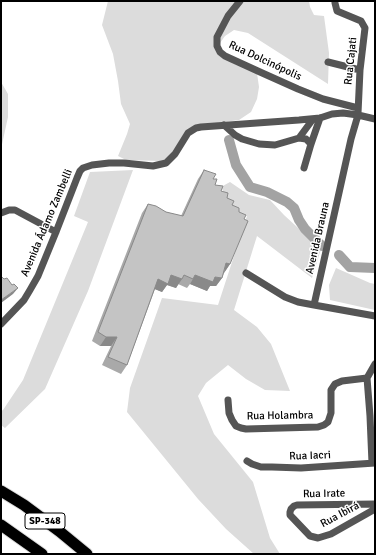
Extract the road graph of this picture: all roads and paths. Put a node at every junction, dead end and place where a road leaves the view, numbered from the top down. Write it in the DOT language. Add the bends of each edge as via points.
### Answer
graph roads {
  1 [pos="240,1"];
  2 [pos="335,3"];
  3 [pos="328,62"];
  4 [pos="360,70"];
  5 [pos="358,113"];
  6 [pos="316,118"];
  7 [pos="375,119"];
  8 [pos="224,125"];
  9 [pos="299,138"];
  10 [pos="311,144"];
  11 [pos="304,168"];
  12 [pos="1,213"];
  13 [pos="56,232"];
  14 [pos="246,273"];
  15 [pos="314,306"];
  16 [pos="375,316"];
  17 [pos="1,324"];
  18 [pos="375,364"];
  19 [pos="368,378"];
  20 [pos="228,400"];
  21 [pos="373,416"];
  22 [pos="247,461"];
  23 [pos="373,463"];
  24 [pos="1,491"];
  25 [pos="375,504"];
  26 [pos="297,505"];
  27 [pos="375,509"];
  28 [pos="1,525"];
  29 [pos="42,554"];
  30 [pos="87,554"];
  1 -- 5 [label="street, Rua Dolcinópolis" via="228,16 217,37 220,52"];
  2 -- 4 [label="street, Rua Cajati" via="337,11 361,20 365,28"];
  3 -- 4 [label="street"];
  4 -- 5 [label="street, Rua Cajati"];
  5 -- 6 [label="street, Avenida Ádamo Zambelli" via="332,114"];
  5 -- 7 [label="street, Avenida Ádamo Zambelli"];
  5 -- 15 [label="street, Avenida Brauna"];
  6 -- 8 [label="street, Avenida Ádamo Zambelli"];
  6 -- 9 [label="street"];
  6 -- 10 [label="street"];
  8 -- 9 [label="street" via="242,139 259,144 275,145"];
  8 -- 13 [label="street, Avenida Ádamo Zambelli" via="192,130 166,163 153,166 109,163 83,168"];
  9 -- 10 [label="street" via="306,139"];
  10 -- 11 [label="street"];
  12 -- 13 [label="street" via="15,210"];
  13 -- 17 [label="street, Avenida Ádamo Zambelli" via="30,290"];
  14 -- 15 [label="street" via="285,297"];
  15 -- 16 [label="street"];
  18 -- 19 [label="street"];
  19 -- 20 [label="street, Rua Holambra" via="335,384 331,390 331,414 328,422 318,426 241,428 232,420"];
  19 -- 21 [label="street"];
  21 -- 23 [label="street"];
  22 -- 23 [label="street, Rua Iacri" via="261,467 279,468"];
  24 -- 30 [label="highway, SP-348"];
  25 -- 26 [label="street, Rua Irate"];
  26 -- 27 [label="street, Rua Ibirá" via="291,509 290,515 310,536 318,538 331,534"];
  28 -- 29 [label="highway, SP-348"];
}
